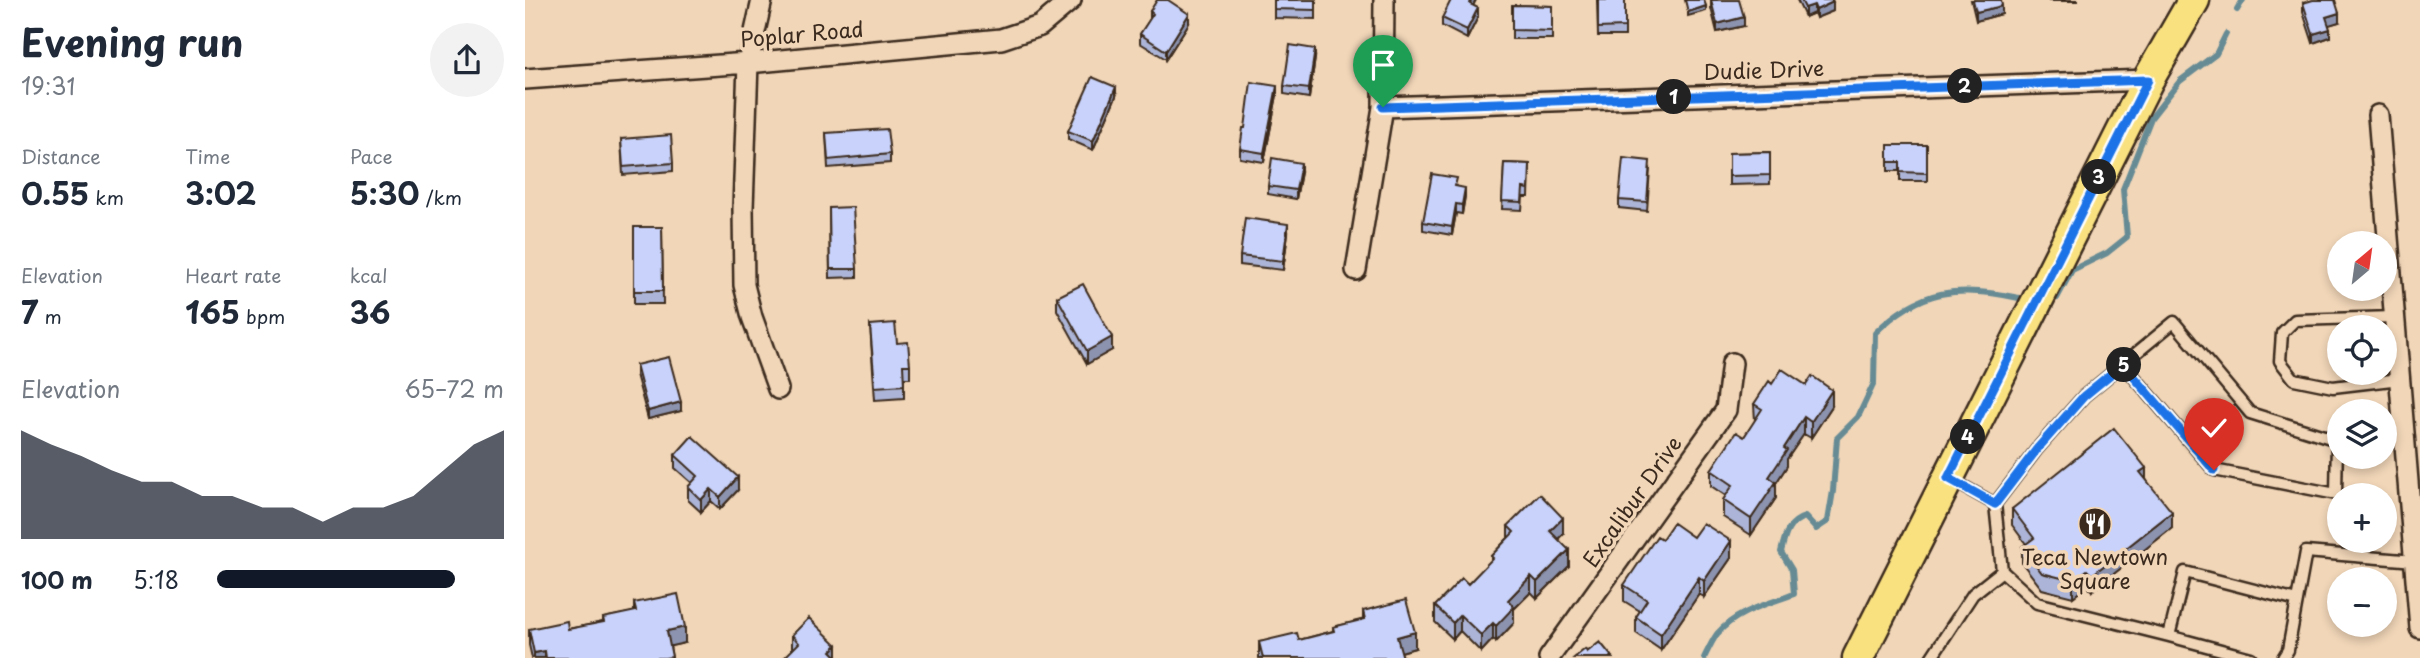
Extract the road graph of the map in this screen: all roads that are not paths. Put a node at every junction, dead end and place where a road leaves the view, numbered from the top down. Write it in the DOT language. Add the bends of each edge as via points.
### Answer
graph roads {
  1 [pos="762,0"];
  2 [pos="1072,0"];
  3 [pos="1384,0"];
  4 [pos="2194,0"];
  5 [pos="748,64"];
  6 [pos="525,79"];
  7 [pos="2148,80"];
  8 [pos="1383,107"];
  9 [pos="2378,115"];
  10 [pos="1356,270"];
  11 [pos="2394,315"];
  12 [pos="2327,319"];
  13 [pos="2397,348"];
  14 [pos="1732,363"];
  15 [pos="2123,364"];
  16 [pos="2397,379"];
  17 [pos="2400,379"];
  18 [pos="2350,385"];
  19 [pos="778,389"];
  20 [pos="1948,478"];
  21 [pos="1995,504"];
  22 [pos="2414,561"];
  23 [pos="2002,571"];
  24 [pos="2297,601"];
  25 [pos="2420,628"];
  26 [pos="2169,636"];
  27 [pos="1549,658"];
  28 [pos="1858,658"];
  29 [pos="1931,658"];
  30 [pos="2251,658"];
  31 [pos="2283,658"];
  1 -- 5 [label="street"];
  2 -- 5 [label="street, Poplar Road" via="1040,26 1001,39"];
  3 -- 8 [label="street"];
  4 -- 7 [label="main road"];
  5 -- 6 [label="street, Poplar Road"];
  5 -- 19 [label="street" via="744,285"];
  7 -- 8 [label="street, Dudie Drive"];
  7 -- 20 [label="main road"];
  8 -- 10 [label="street"];
  9 -- 11 [label="street"];
  12 -- 18 [label="lane" via="2295,320 2282,333 2280,361 2294,379 2333,387"];
  13 -- 17 [label="street"];
  14 -- 27 [label="street, Excalibur Drive" via="1726,410"];
  15 -- 15 [label="lane" via="2174,322 2250,413 2337,440 2336,494 2214,470"];
  15 -- 21 [label="lane" via="2084,396"];
  16 -- 17 [label="lane"];
  17 -- 22 [label="street"];
  20 -- 21 [label="lane"];
  20 -- 28 [label="main road"];
  21 -- 23 [label="lane"];
  22 -- 24 [label="lane" via="2306,552"];
  22 -- 25 [label="street"];
  23 -- 26 [label="lane" via="2037,603"];
  23 -- 29 [label="lane" via="1973,594"];
  24 -- 26 [label="lane" via="2185,572"];
  24 -- 31 [label="lane"];
  26 -- 30 [label="lane"];
}
